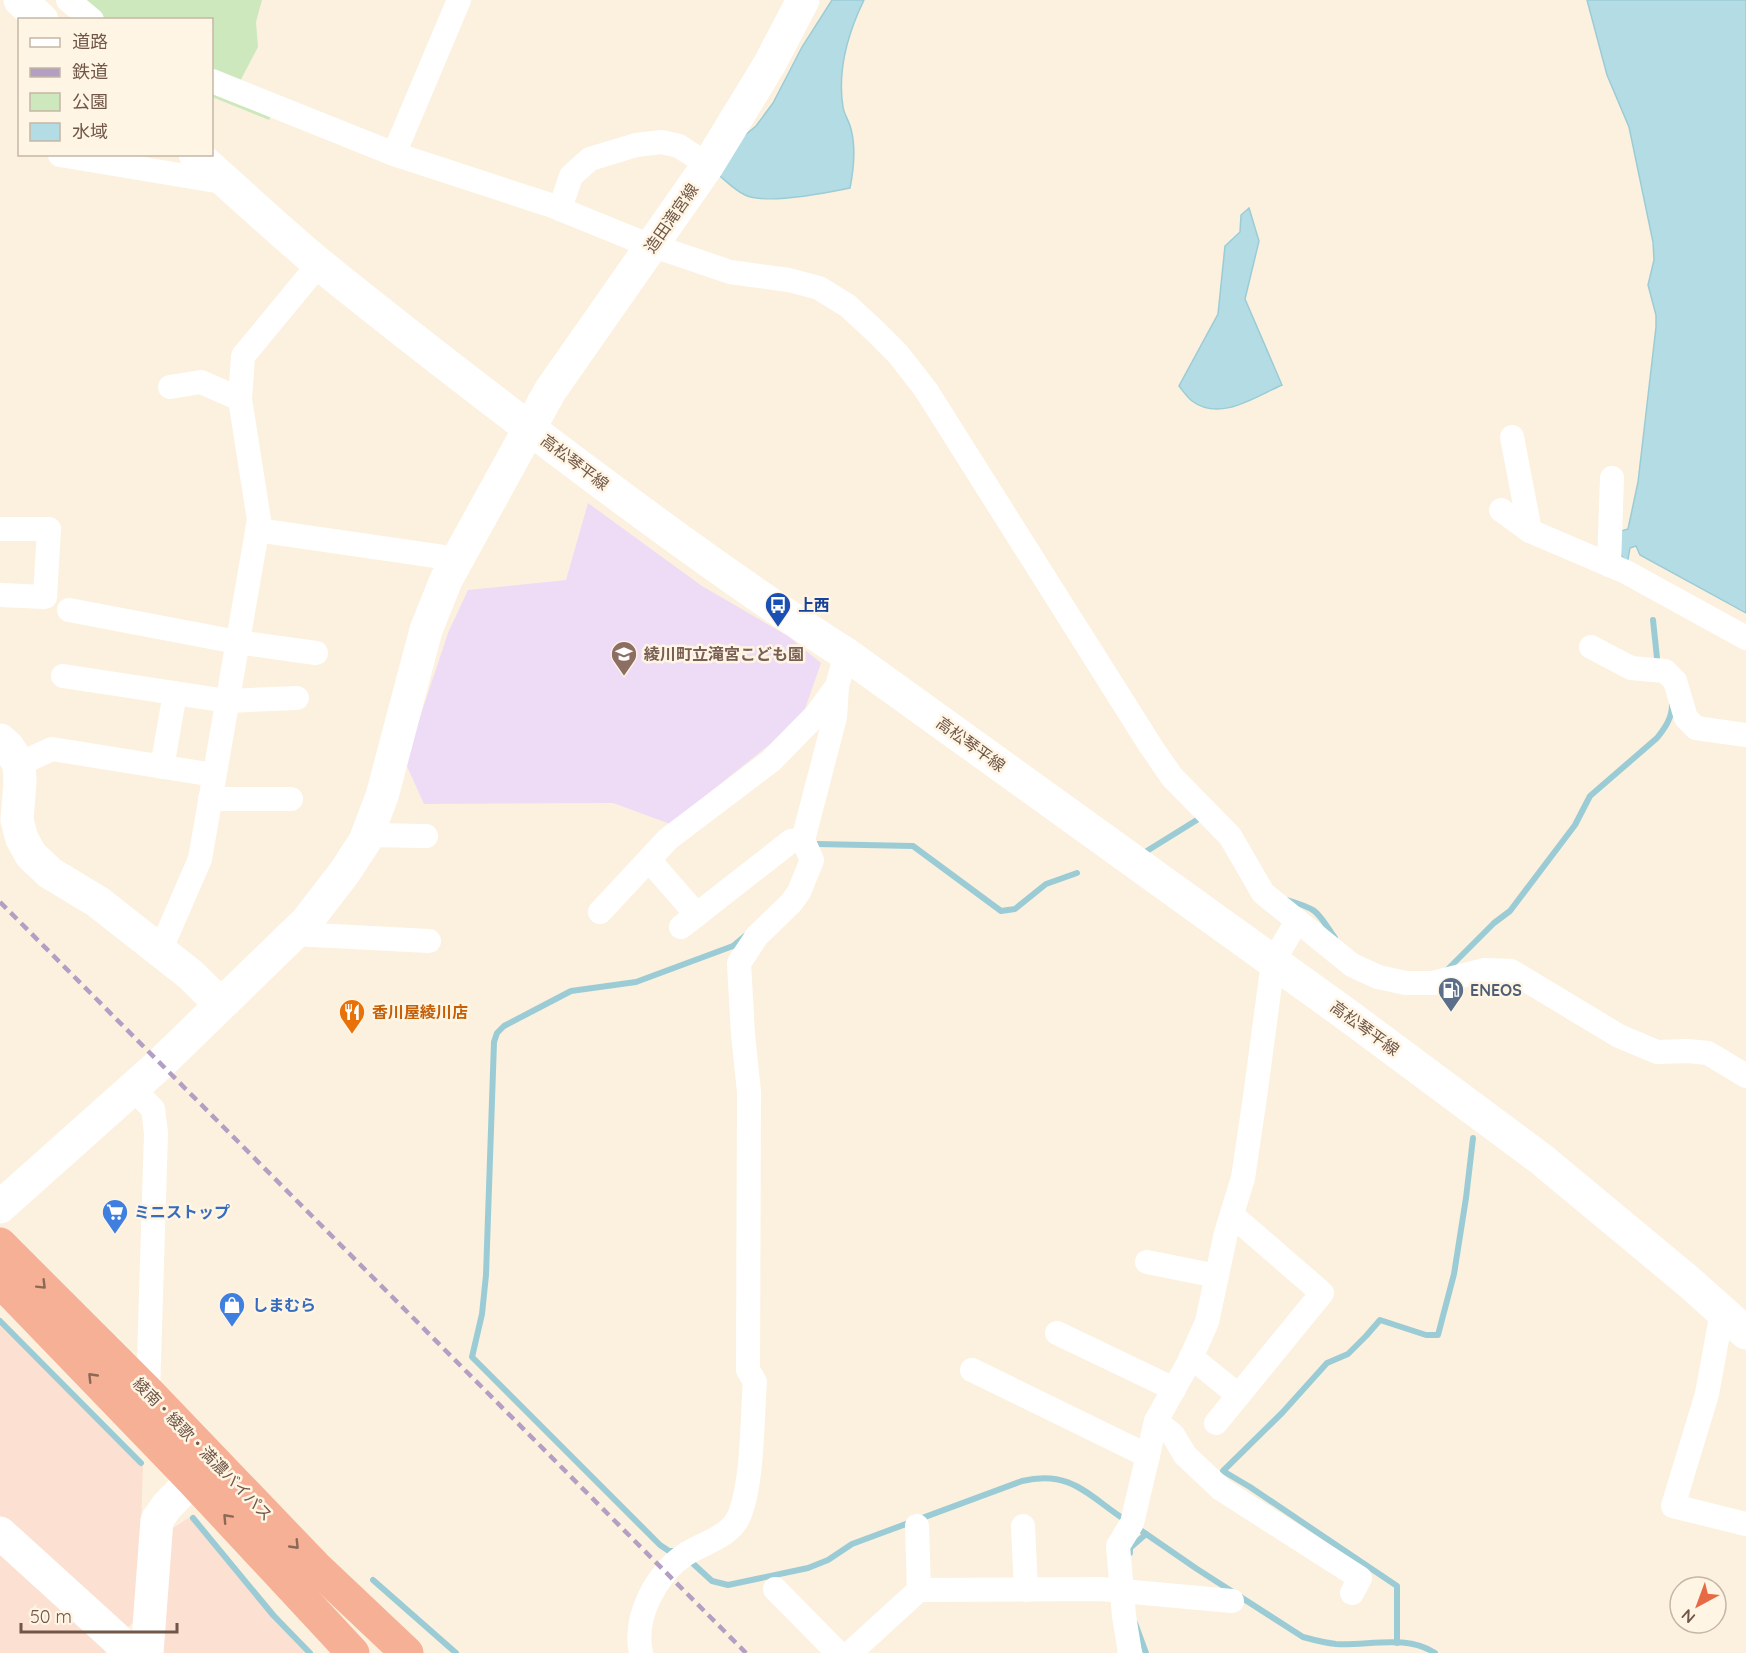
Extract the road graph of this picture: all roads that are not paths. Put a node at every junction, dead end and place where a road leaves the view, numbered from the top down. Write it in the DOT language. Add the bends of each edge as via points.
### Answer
graph roads {
  1 [pos="8,0"];
  2 [pos="20,0"];
  3 [pos="68,0"];
  4 [pos="459,0"];
  5 [pos="803,0"];
  6 [pos="0,14"];
  7 [pos="40,18"];
  8 [pos="90,18"];
  9 [pos="213,81"];
  10 [pos="394,154"];
  11 [pos="66,156"];
  12 [pos="197,156"];
  13 [pos="708,165"];
  14 [pos="228,183"];
  15 [pos="560,209"];
  16 [pos="652,245"];
  17 [pos="320,264"];
  18 [pos="170,387"];
  19 [pos="240,399"];
  20 [pos="529,428"];
  21 [pos="1512,437"];
  22 [pos="1612,478"];
  23 [pos="1501,510"];
  24 [pos="0,528"];
  25 [pos="257,530"];
  26 [pos="1530,531"];
  27 [pos="457,559"];
  28 [pos="1609,564"];
  29 [pos="0,595"];
  30 [pos="69,610"];
  31 [pos="1746,638"];
  32 [pos="237,642"];
  33 [pos="1591,646"];
  34 [pos="316,653"];
  35 [pos="846,654"];
  36 [pos="63,676"];
  37 [pos="837,686"];
  38 [pos="175,693"];
  39 [pos="297,698"];
  40 [pos="227,700"];
  41 [pos="1746,735"];
  42 [pos="9,752"];
  43 [pos="162,767"];
  44 [pos="212,787"];
  45 [pos="291,799"];
  46 [pos="367,835"];
  47 [pos="426,836"];
  48 [pos="803,840"];
  49 [pos="649,860"];
  50 [pos="600,912"];
  51 [pos="1297,921"];
  52 [pos="294,934"];
  53 [pos="429,941"];
  54 [pos="160,951"];
  55 [pos="1273,962"];
  56 [pos="224,1001"];
  57 [pos="1746,1076"];
  58 [pos="132,1088"];
  59 [pos="0,1207"];
  60 [pos="1232,1215"];
  61 [pos="0,1244"];
  62 [pos="1147,1262"];
  63 [pos="1217,1276"];
  64 [pos="0,1281"];
  65 [pos="1734,1323"];
  66 [pos="1057,1333"];
  67 [pos="1191,1357"];
  68 [pos="972,1370"];
  69 [pos="1174,1389"];
  70 [pos="148,1392"];
  71 [pos="1238,1395"];
  72 [pos="1156,1421"];
  73 [pos="1216,1423"];
  74 [pos="1148,1456"];
  75 [pos="192,1480"];
  76 [pos="1746,1524"];
  77 [pos="917,1526"];
  78 [pos="1023,1526"];
  79 [pos="0,1533"];
  80 [pos="775,1589"];
  81 [pos="919,1590"];
  82 [pos="1026,1590"];
  83 [pos="1127,1592"];
  84 [pos="1352,1593"];
  85 [pos="1232,1601"];
  86 [pos="132,1653"];
  87 [pos="147,1653"];
  88 [pos="353,1653"];
  89 [pos="407,1653"];
  90 [pos="641,1653"];
  91 [pos="838,1653"];
  92 [pos="850,1653"];
  93 [pos="1130,1653"];
  1 -- 6 [label="main road"];
  2 -- 7 [label="main road"];
  3 -- 8 [label="street"];
  4 -- 10 [label="street"];
  5 -- 13 [label="main road, 造田滝宮線"];
  9 -- 10 [label="street"];
  10 -- 15 [label="street"];
  11 -- 14 [label="street"];
  12 -- 14 [label="main road, 高松琴平線"];
  13 -- 15 [label="street" via="679,146 662,142 627,148 590,159 571,176"];
  13 -- 16 [label="main road, 造田滝宮線"];
  14 -- 17 [label="main road, 高松琴平線"];
  15 -- 16 [label="street"];
  16 -- 20 [label="main road, 造田滝宮線" via="550,391"];
  16 -- 51 [label="street" via="730,272 819,288 848,306 898,354 926,390 1172,777 1230,836 1263,893"];
  17 -- 19 [label="street" via="243,356"];
  17 -- 20 [label="main road, 高松琴平線"];
  18 -- 19 [label="street" via="201,382"];
  19 -- 25 [label="street" via="259,520"];
  20 -- 27 [label="main road, 造田滝宮線"];
  20 -- 35 [label="main road, 高松琴平線" via="701,557"];
  21 -- 26 [label="street"];
  22 -- 28 [label="street"];
  23 -- 26 [label="street"];
  24 -- 29 [label="street" via="49,529 45,597"];
  25 -- 27 [label="street"];
  25 -- 32 [label="street"];
  26 -- 28 [label="street"];
  27 -- 46 [label="main road, 造田滝宮線" via="426,630 382,796"];
  28 -- 31 [label="street"];
  30 -- 32 [label="street"];
  32 -- 34 [label="street"];
  32 -- 40 [label="street"];
  33 -- 41 [label="street" via="1631,668 1665,671 1675,681 1686,718 1696,728"];
  35 -- 37 [label="street"];
  35 -- 55 [label="main road, 高松琴平線"];
  36 -- 38 [label="street"];
  37 -- 48 [label="street" via="835,717"];
  37 -- 49 [label="street" via="816,715 771,761 668,839"];
  38 -- 40 [label="street"];
  38 -- 43 [label="street"];
  39 -- 40 [label="street"];
  40 -- 44 [label="street"];
  42 -- 43 [label="street" via="52,749"];
  42 -- 54 [label="main road" via="20,782 17,820 31,855 50,873 98,902"];
  43 -- 44 [label="street"];
  44 -- 45 [label="street"];
  44 -- 54 [label="street" via="200,860"];
  46 -- 47 [label="street"];
  46 -- 52 [label="main road, 造田滝宮線" via="344,873"];
  48 -- 49 [label="street" via="790,841 689,921"];
  48 -- 90 [label="street" via="812,860 799,892 757,936 740,963 748,1092 748,1370 755,1382 747,1487 740,1515 730,1529 684,1556 654,1585 640,1624"];
  49 -- 50 [label="street"];
  51 -- 55 [label="street"];
  51 -- 57 [label="street" via="1352,964 1377,976 1432,984 1485,970 1511,971 1619,1036 1656,1052 1708,1053"];
  52 -- 53 [label="street"];
  52 -- 56 [label="main road, 造田滝宮線"];
  54 -- 56 [label="main road"];
  55 -- 60 [label="street" via="1243,1178"];
  55 -- 65 [label="main road, 高松琴平線" via="1541,1159"];
  56 -- 58 [label="main road, 造田滝宮線"];
  58 -- 59 [label="main road, 造田滝宮線"];
  58 -- 70 [label="street" via="153,1109 156,1132"];
  60 -- 63 [label="street"];
  60 -- 71 [label="street" via="1322,1293"];
  61 -- 70 [label="highway, 綾南・綾歌・満濃バイパス, one-way"];
  62 -- 63 [label="street"];
  63 -- 67 [label="street" via="1206,1322"];
  75 -- 64 [label="highway, 綾南・綾歌・満濃バイパス, one-way"];
  65 -- 76 [label="street" via="1707,1394 1673,1506"];
  66 -- 69 [label="street"];
  67 -- 69 [label="street"];
  67 -- 71 [label="street"];
  68 -- 74 [label="street"];
  69 -- 72 [label="street"];
  70 -- 89 [label="highway, 綾南・綾歌・満濃バイパス, one-way" via="316,1567"];
  71 -- 73 [label="street"];
  72 -- 74 [label="street"];
  72 -- 84 [label="street" via="1221,1489 1360,1578"];
  74 -- 83 [label="street" via="1131,1524 1118,1546"];
  75 -- 87 [label="main road" via="157,1520"];
  88 -- 75 [label="highway, 綾南・綾歌・満濃バイパス, one-way"];
  77 -- 81 [label="street"];
  78 -- 82 [label="street"];
  79 -- 86 [label="main road"];
  80 -- 91 [label="street"];
  81 -- 82 [label="street"];
  81 -- 92 [label="street"];
  82 -- 83 [label="street"];
  83 -- 85 [label="street"];
  83 -- 93 [label="street"];
}
